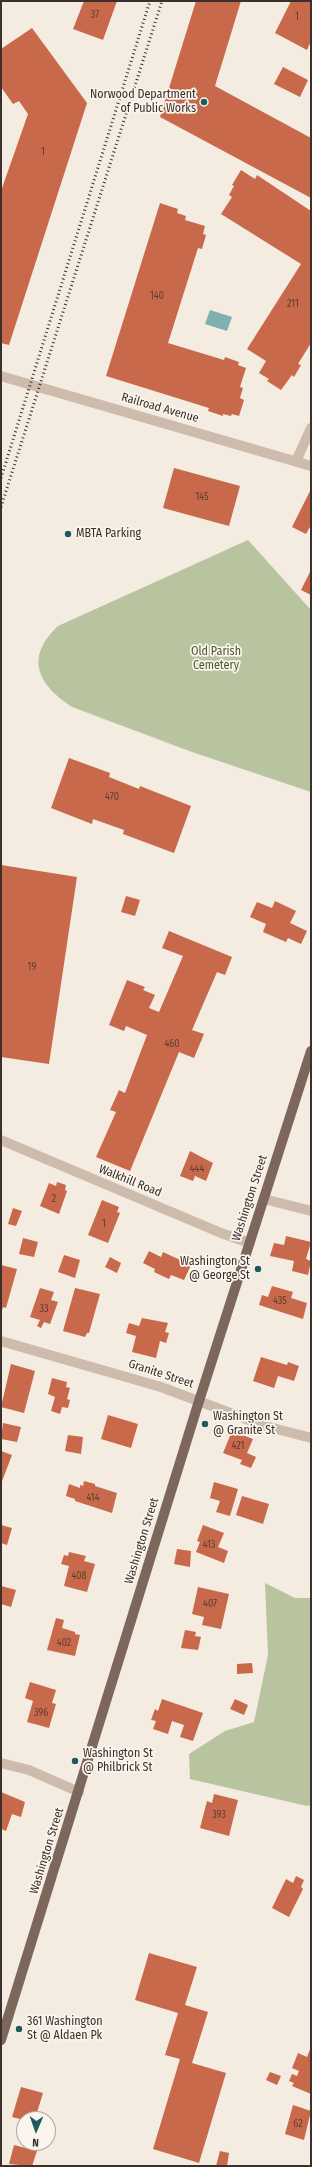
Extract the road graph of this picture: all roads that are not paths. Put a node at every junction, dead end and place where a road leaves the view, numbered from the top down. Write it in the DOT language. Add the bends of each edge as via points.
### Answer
graph roads {
  1 [pos="1,376"];
  2 [pos="311,428"];
  3 [pos="296,461"];
  4 [pos="311,466"];
  5 [pos="311,1051"];
  6 [pos="1,1140"];
  7 [pos="264,1199"];
  8 [pos="311,1211"];
  9 [pos="250,1243"];
  10 [pos="1,1341"];
  11 [pos="199,1401"];
  12 [pos="311,1438"];
  13 [pos="1,1763"];
  14 [pos="79,1792"];
  15 [pos="1,2040"];
  1 -- 3 [label="street, Railroad Avenue"];
  2 -- 3 [label="street"];
  3 -- 4 [label="street, Railroad Avenue"];
  5 -- 7 [label="main road, Washington Street"];
  6 -- 9 [label="street, Walkhill Road"];
  7 -- 8 [label="street"];
  7 -- 9 [label="main road, Washington Street"];
  9 -- 11 [label="main road, Washington Street"];
  10 -- 11 [label="street, Granite Street" via="161,1387"];
  11 -- 12 [label="street, Granite Street" via="265,1426"];
  11 -- 14 [label="main road, Washington Street"];
  13 -- 14 [label="street" via="29,1770"];
  14 -- 15 [label="main road, Washington Street"];
}
